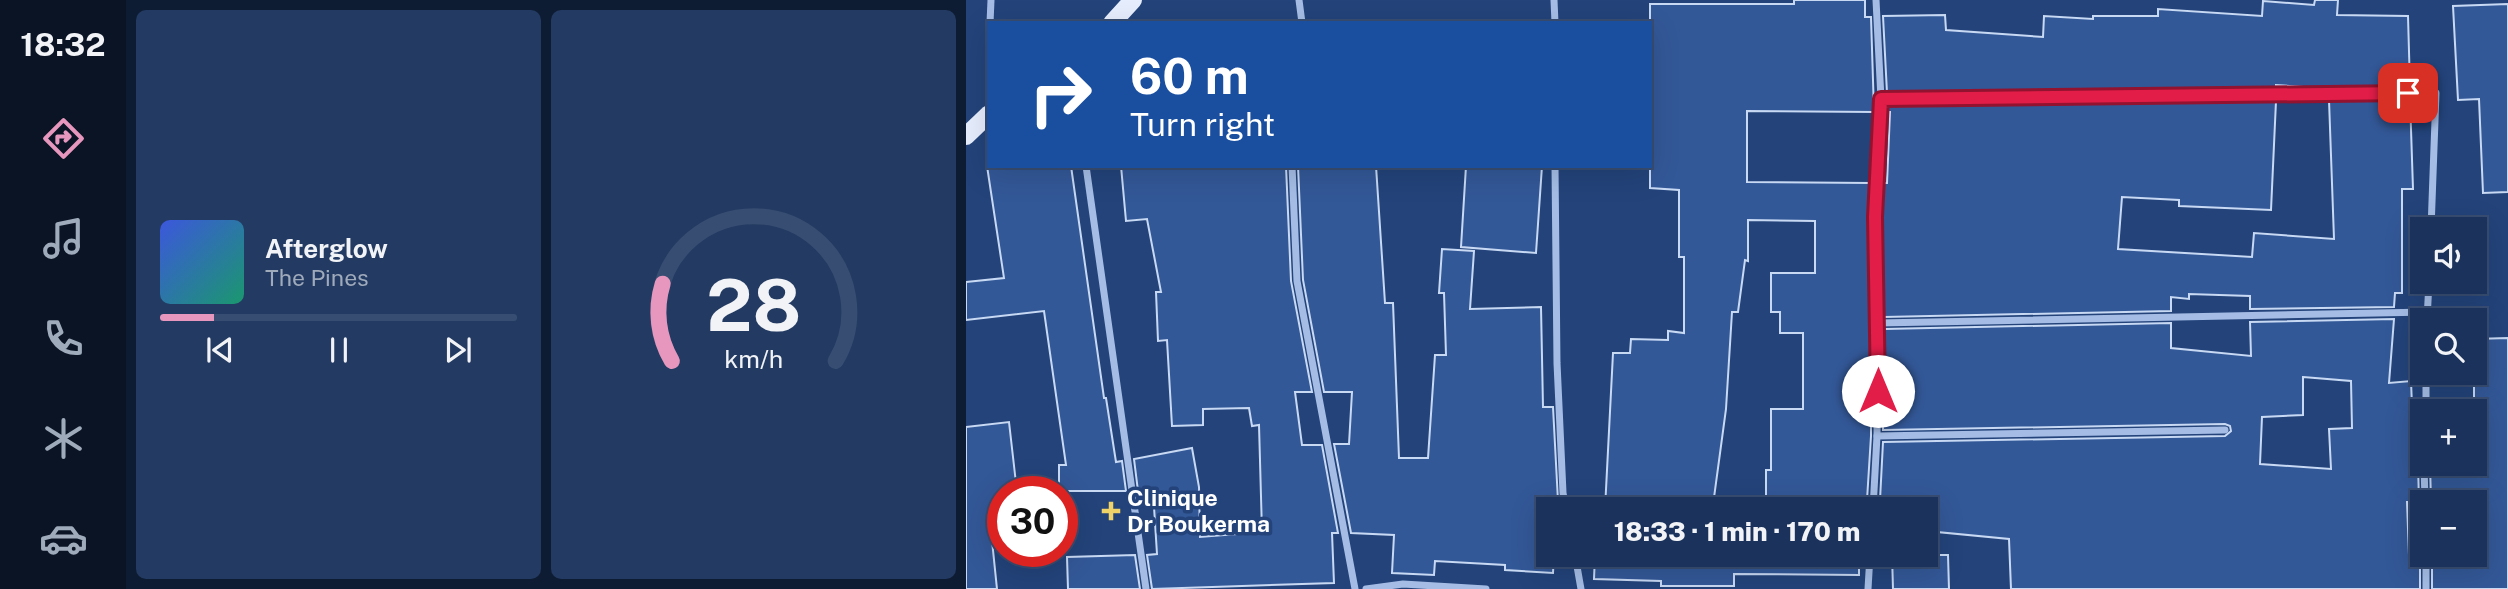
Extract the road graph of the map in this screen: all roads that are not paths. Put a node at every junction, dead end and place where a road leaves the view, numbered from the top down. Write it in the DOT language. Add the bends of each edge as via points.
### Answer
graph roads {
  1 [pos="991,0"];
  2 [pos="1133,0"];
  3 [pos="1299,0"];
  4 [pos="1554,0"];
  5 [pos="1875,0"];
  6 [pos="990,21"];
  7 [pos="1114,21"];
  8 [pos="1302,21"];
  9 [pos="1555,21"];
  10 [pos="1881,99"];
  11 [pos="987,116"];
  12 [pos="966,136"];
  13 [pos="1086,168"];
  14 [pos="1292,168"];
  15 [pos="1555,168"];
  16 [pos="2431,217"];
  17 [pos="2410,316"];
  18 [pos="1878,323"];
  19 [pos="2225,430"];
  20 [pos="1877,436"];
  21 [pos="1564,497"];
  22 [pos="1874,497"];
  23 [pos="1577,567"];
  24 [pos="1869,567"];
  25 [pos="2426,567"];
  26 [pos="1146,589"];
  27 [pos="1354,589"];
  28 [pos="1366,589"];
  29 [pos="1486,589"];
  30 [pos="1581,589"];
  31 [pos="1868,589"];
  32 [pos="2427,589"];
  1 -- 6 [label="street"];
  2 -- 7 [label="main road"];
  3 -- 8 [label="street"];
  4 -- 9 [label="street"];
  5 -- 10 [label="street"];
  10 -- 16 [label="street" via="2436,93"];
  10 -- 18 [label="street" via="1875,217"];
  11 -- 12 [label="main road"];
  13 -- 26 [label="street"];
  14 -- 27 [label="street" via="1297,281"];
  15 -- 21 [label="street"];
  17 -- 18 [label="street"];
  18 -- 20 [label="street"];
  19 -- 20 [label="street"];
  20 -- 22 [label="street"];
  23 -- 30 [label="street"];
  24 -- 31 [label="street"];
  25 -- 32 [label="street"];
  28 -- 29 [label="street" via="1403,584"];
}
